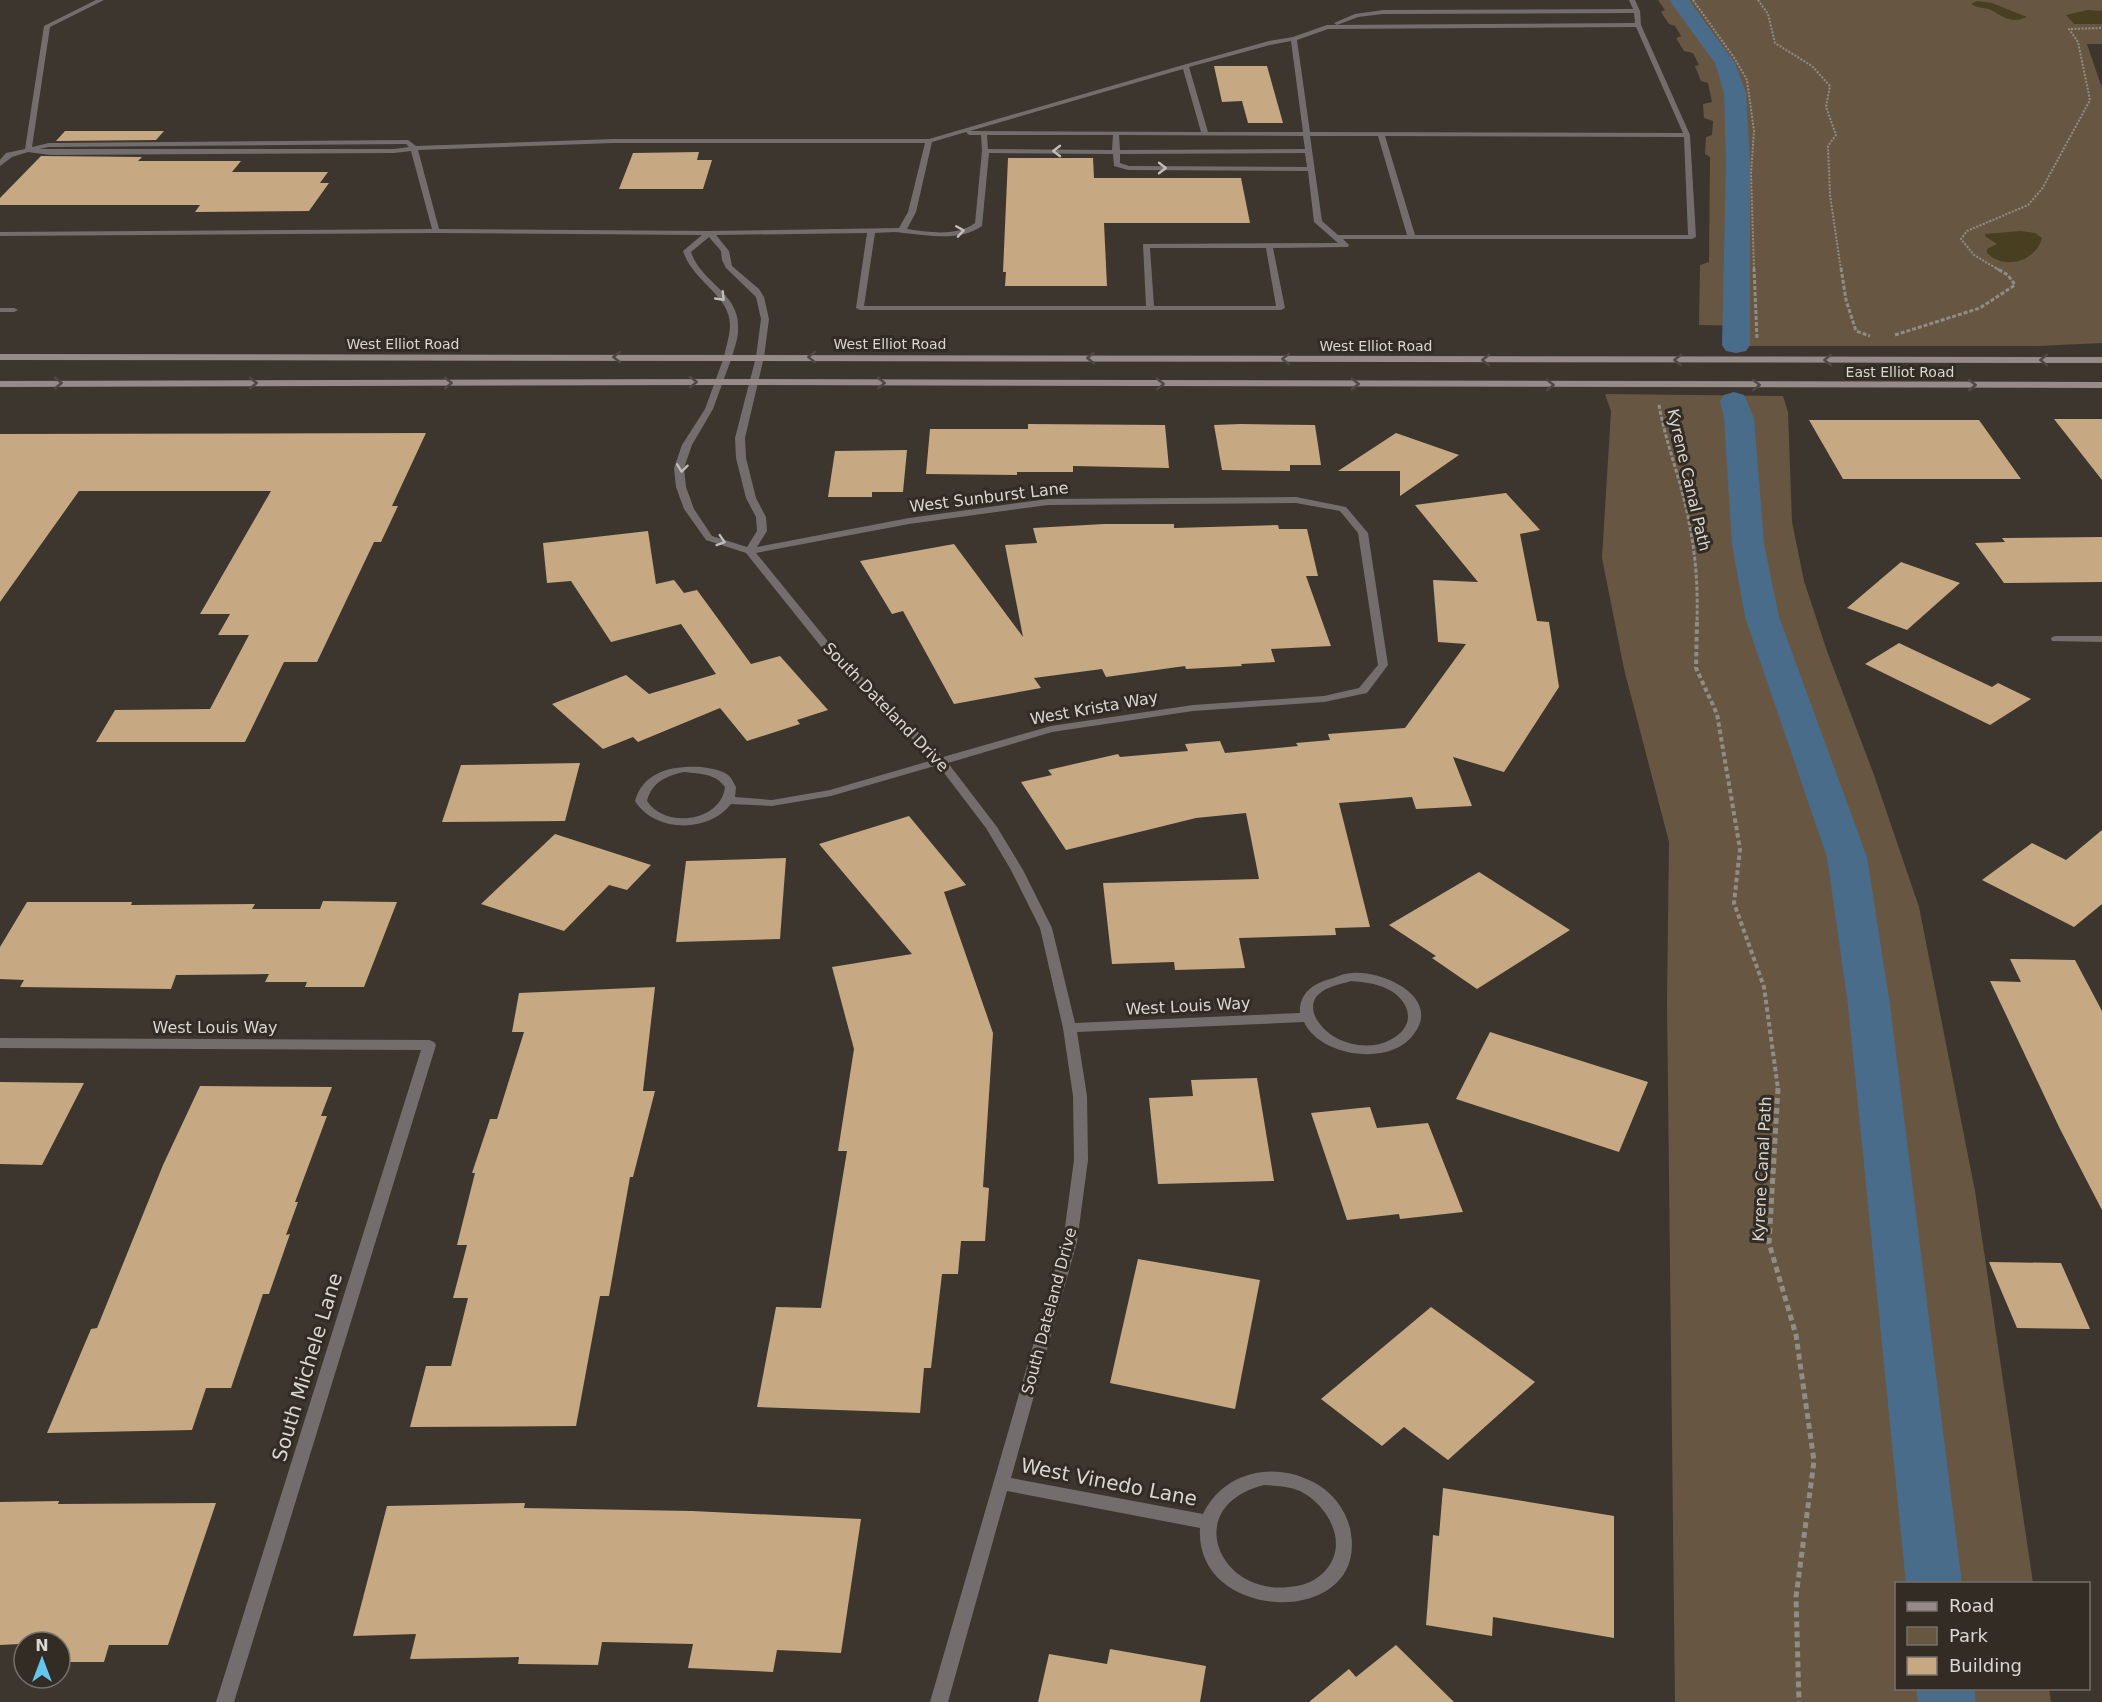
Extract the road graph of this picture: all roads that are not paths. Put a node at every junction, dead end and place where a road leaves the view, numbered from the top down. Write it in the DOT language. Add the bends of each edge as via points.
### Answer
graph roads {
  1 [pos="101,0"];
  2 [pos="1632,0"];
  3 [pos="1637,11"];
  4 [pos="1638,25"];
  5 [pos="1327,27"];
  6 [pos="1294,39"];
  7 [pos="1185,66"];
  8 [pos="959,132"];
  9 [pos="984,133"];
  10 [pos="1116,134"];
  11 [pos="1205,134"];
  12 [pos="1306,135"];
  13 [pos="1381,135"];
  14 [pos="1687,135"];
  15 [pos="929,141"];
  16 [pos="414,148"];
  17 [pos="28,150"];
  18 [pos="986,151"];
  19 [pos="1308,151"];
  20 [pos="1116,152"];
  21 [pos="0,164"];
  22 [pos="1311,169"];
  23 [pos="902,230"];
  24 [pos="436,231"];
  25 [pos="871,231"];
  26 [pos="710,233"];
  27 [pos="0,234"];
  28 [pos="1335,237"];
  29 [pos="1412,237"];
  30 [pos="1269,246"];
  31 [pos="1150,308"];
  32 [pos="0,310"];
  33 [pos="14,310"];
  34 [pos="0,357"];
  35 [pos="728,357"];
  36 [pos="760,357"];
  37 [pos="1779,360"];
  38 [pos="2102,360"];
  39 [pos="717,382"];
  40 [pos="752,382"];
  41 [pos="0,384"];
  42 [pos="2102,385"];
  43 [pos="749,551"];
  44 [pos="2056,639"];
  45 [pos="2102,639"];
  46 [pos="1363,691"];
  47 [pos="941,761"];
  48 [pos="730,800"];
  49 [pos="1306,1017"];
  50 [pos="1070,1028"];
  51 [pos="0,1043"];
  52 [pos="429,1044"];
  53 [pos="1002,1483"];
  54 [pos="1208,1522"];
  55 [pos="225,1702"];
  56 [pos="939,1702"];
  1 -- 17 [label="street" via="47,26"];
  2 -- 3 [label="street"];
  3 -- 4 [label="street"];
  3 -- 5 [label="street" via="1383,12 1357,15"];
  4 -- 5 [label="street"];
  4 -- 14 [label="street"];
  5 -- 6 [label="street"];
  6 -- 7 [label="street"];
  6 -- 12 [label="street"];
  7 -- 8 [label="street"];
  7 -- 11 [label="street"];
  8 -- 9 [label="street"];
  8 -- 15 [label="street"];
  9 -- 10 [label="street"];
  9 -- 18 [label="street"];
  10 -- 11 [label="street"];
  10 -- 20 [label="street"];
  11 -- 12 [label="street"];
  12 -- 13 [label="street"];
  12 -- 19 [label="street"];
  13 -- 14 [label="street"];
  13 -- 29 [label="street"];
  14 -- 29 [label="street" via="1692,237"];
  15 -- 16 [label="street" via="613,141"];
  15 -- 23 [label="street" via="912,212"];
  16 -- 17 [label="street" via="408,142 396,142 49,145"];
  16 -- 24 [label="street"];
  17 -- 21 [label="street" via="9,155"];
  20 -- 18 [label="street, one-way"];
  23 -- 18 [label="street, one-way" via="967,232 979,224"];
  19 -- 20 [label="street"];
  19 -- 22 [label="street"];
  20 -- 22 [label="street, one-way" via="1117,164 1128,168"];
  22 -- 28 [label="street" via="1318,222"];
  23 -- 25 [label="street"];
  24 -- 26 [label="street"];
  24 -- 27 [label="street"];
  25 -- 26 [label="street"];
  25 -- 31 [label="street" via="860,308"];
  26 -- 35 [label="street, one-way" via="687,251 693,271 727,303 733,315"];
  26 -- 36 [label="street" via="725,251 724,259 734,275 759,295 765,330"];
  28 -- 29 [label="street"];
  28 -- 30 [label="street" via="1345,245"];
  30 -- 31 [label="street" via="1146,246"];
  30 -- 31 [label="street" via="1281,308"];
  32 -- 33 [label="street"];
  35 -- 34 [label="main road, West Elliot Road, one-way"];
  35 -- 36 [label="main road, West Elliot Road"];
  35 -- 39 [label="street"];
  37 -- 36 [label="main road, West Elliot Road, one-way"];
  36 -- 40 [label="street"];
  38 -- 37 [label="main road, East Elliot Road, one-way"];
  39 -- 40 [label="main road"];
  41 -- 39 [label="main road, one-way"];
  39 -- 43 [label="street, one-way" via="709,409 687,445 680,468 681,487 689,509 709,538"];
  40 -- 42 [label="main road, East Elliot Road, one-way"];
  40 -- 43 [label="street" via="740,438 741,458 762,531"];
  43 -- 46 [label="street, West Sunburst Lane" via="909,521 1048,502 1296,500 1343,509 1363,533 1383,665"];
  43 -- 47 [label="street, South Dateland Drive" via="831,652"];
  44 -- 45 [label="street"];
  46 -- 47 [label="street, West Krista Way" via="1324,699 1193,708 1051,729"];
  47 -- 48 [label="street, West Krista Way" via="831,793 772,803"];
  47 -- 50 [label="street, South Dateland Drive" via="991,827 1046,928"];
  48 -- 48 [label="street" via="730,783 723,776 684,769 657,777 647,785 641,801 652,815 689,822 714,814"];
  49 -- 49 [label="street" via="1323,1038 1353,1049 1386,1048 1400,1042 1415,1024 1410,1001 1400,990 1351,976 1320,985 1310,994"];
  49 -- 50 [label="street, West Louis Way"];
  50 -- 53 [label="street, South Dateland Drive" via="1080,1096 1081,1160 1070,1242"];
  51 -- 52 [label="street, West Louis Way"];
  52 -- 55 [label="street, South Michele Lane"];
  53 -- 54 [label="street, West Vinedo Lane"];
  53 -- 56 [label="street, South Dateland Drive"];
  54 -- 54 [label="street" via="1208,1541 1214,1559 1245,1588 1266,1595 1288,1596 1309,1591 1326,1581 1339,1566 1344,1548 1344,1530 1336,1513 1306,1486 1286,1480 1264,1478 1236,1487 1216,1506"];
}
